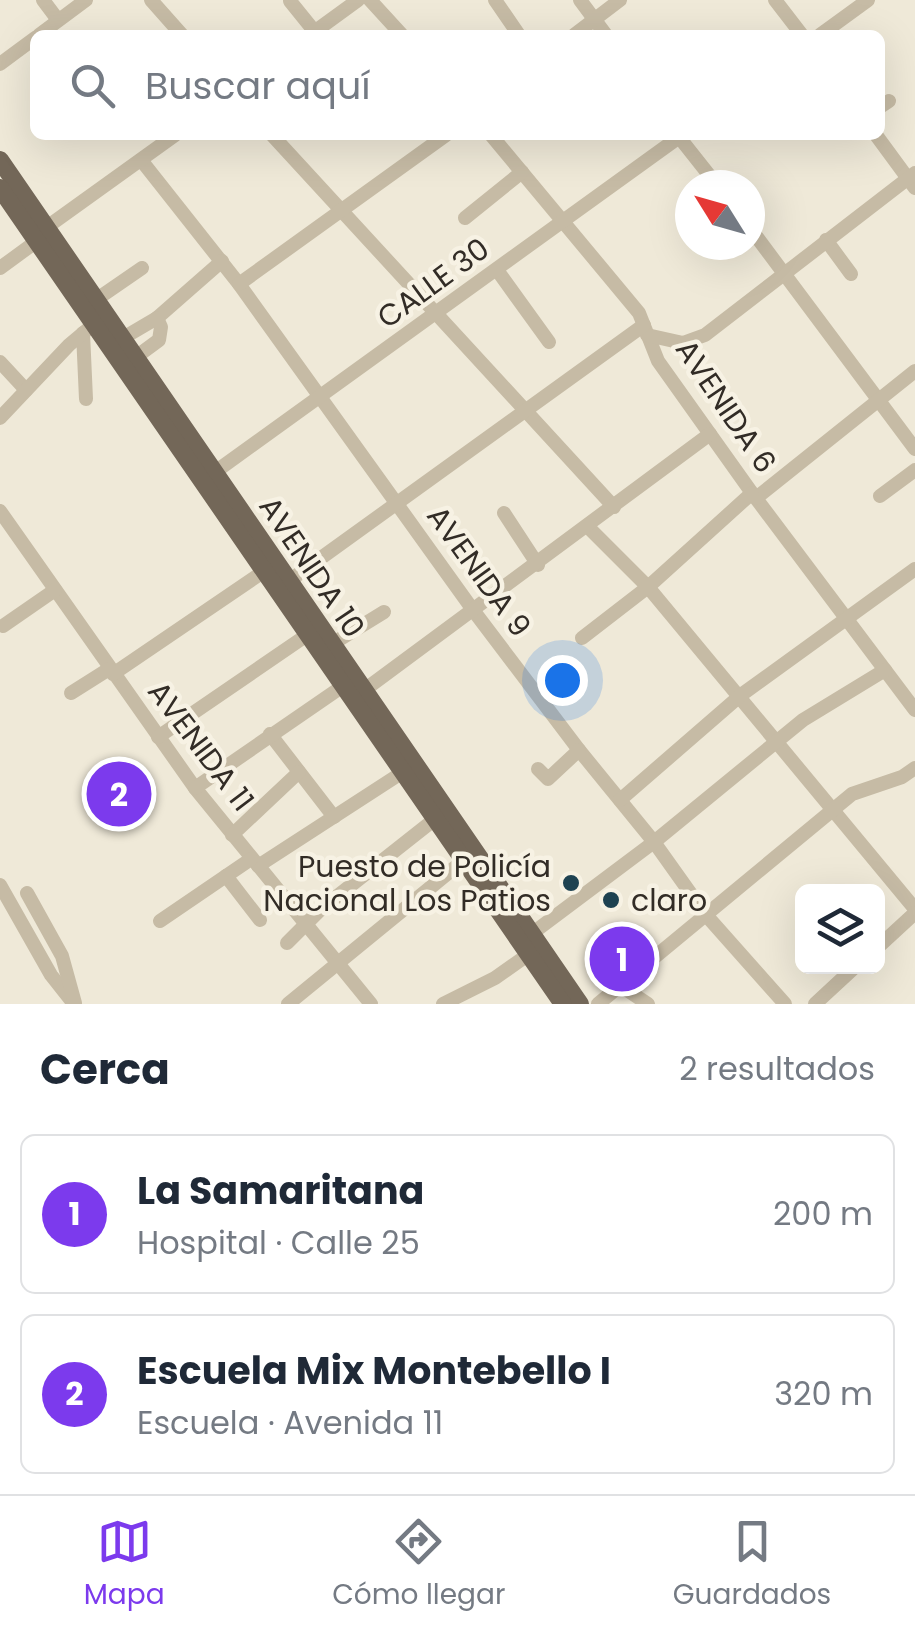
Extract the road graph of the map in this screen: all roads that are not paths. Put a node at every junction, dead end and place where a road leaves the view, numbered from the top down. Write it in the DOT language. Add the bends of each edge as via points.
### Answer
graph roads {
  1 [pos="43,0"];
  2 [pos="86,0"];
  3 [pos="151,0"];
  4 [pos="358,0"];
  5 [pos="370,0"];
  6 [pos="495,0"];
  7 [pos="580,0"];
  8 [pos="620,0"];
  9 [pos="775,0"];
  10 [pos="868,0"];
  11 [pos="290,1"];
  12 [pos="850,5"];
  13 [pos="58,20"];
  14 [pos="594,20"];
  15 [pos="45,30"];
  16 [pos="178,30"];
  17 [pos="310,30"];
  18 [pos="316,30"];
  19 [pos="397,30"];
  20 [pos="516,30"];
  21 [pos="581,30"];
  22 [pos="602,30"];
  23 [pos="798,30"];
  24 [pos="825,30"];
  25 [pos="30,41"];
  26 [pos="0,64"];
  27 [pos="167,140"];
  28 [pos="277,140"];
  29 [pos="439,140"];
  30 [pos="495,140"];
  31 [pos="673,140"];
  32 [pos="681,140"];
  33 [pos="880,140"];
  34 [pos="0,160"];
  35 [pos="141,160"];
  36 [pos="705,170"];
  37 [pos="522,172"];
  38 [pos="913,179"];
  39 [pos="2,195"];
  40 [pos="344,211"];
  41 [pos="465,218"];
  42 [pos="563,220"];
  43 [pos="42,234"];
  44 [pos="826,240"];
  45 [pos="765,247"];
  46 [pos="222,261"];
  47 [pos="0,268"];
  48 [pos="142,268"];
  49 [pos="497,270"];
  50 [pos="785,272"];
  51 [pos="852,274"];
  52 [pos="239,284"];
  53 [pos="97,300"];
  54 [pos="438,314"];
  55 [pos="157,318"];
  56 [pos="88,328"];
  57 [pos="646,330"];
  58 [pos="123,338"];
  59 [pos="549,342"];
  60 [pos="136,357"];
  61 [pos="0,362"];
  62 [pos="915,370"];
  63 [pos="26,390"];
  64 [pos="878,397"];
  65 [pos="86,399"];
  66 [pos="320,400"];
  67 [pos="525,412"];
  68 [pos="0,418"];
  69 [pos="710,434"];
  70 [pos="915,449"];
  71 [pos="915,470"];
  72 [pos="214,472"];
  73 [pos="754,495"];
  74 [pos="880,496"];
  75 [pos="396,503"];
  76 [pos="614,507"];
  77 [pos="0,510"];
  78 [pos="504,514"];
  79 [pos="588,527"];
  80 [pos="538,564"];
  81 [pos="915,569"];
  82 [pos="263,572"];
  83 [pos="289,581"];
  84 [pos="648,586"];
  85 [pos="56,590"];
  86 [pos="473,610"];
  87 [pos="384,612"];
  88 [pos="846,617"];
  89 [pos="4,626"];
  90 [pos="308,635"];
  91 [pos="582,638"];
  92 [pos="332,644"];
  93 [pos="885,670"];
  94 [pos="111,672"];
  95 [pos="343,686"];
  96 [pos="363,691"];
  97 [pos="72,693"];
  98 [pos="741,695"];
  99 [pos="915,710"];
  100 [pos="270,734"];
  101 [pos="158,736"];
  102 [pos="777,742"];
  103 [pos="579,750"];
  104 [pos="915,768"];
  105 [pos="538,769"];
  106 [pos="299,772"];
  107 [pos="403,772"];
  108 [pos="195,788"];
  109 [pos="620,800"];
  110 [pos="834,808"];
  111 [pos="334,817"];
  112 [pos="435,819"];
  113 [pos="232,834"];
  114 [pos="654,842"];
  115 [pos="464,860"];
  116 [pos="254,862"];
  117 [pos="226,876"];
  118 [pos="0,885"];
  119 [pos="26,893"];
  120 [pos="915,911"];
  121 [pos="706,915"];
  122 [pos="260,920"];
  123 [pos="160,921"];
  124 [pos="305,925"];
  125 [pos="885,940"];
  126 [pos="287,943"];
  127 [pos="528,943"];
  128 [pos="338,961"];
  129 [pos="847,974"];
  130 [pos="621,986"];
  131 [pos="556,1001"];
  132 [pos="447,1003"];
  133 [pos="74,1004"];
  134 [pos="288,1004"];
  135 [pos="371,1004"];
  136 [pos="580,1004"];
  137 [pos="598,1004"];
  138 [pos="648,1004"];
  139 [pos="785,1004"];
  140 [pos="814,1004"];
  1 -- 13 [label="street"];
  2 -- 13 [label="street"];
  3 -- 16 [label="street"];
  4 -- 18 [label="street"];
  5 -- 19 [label="street"];
  6 -- 20 [label="street"];
  7 -- 14 [label="street"];
  8 -- 14 [label="street"];
  9 -- 23 [label="street"];
  10 -- 12 [label="street"];
  11 -- 17 [label="street"];
  12 -- 24 [label="street"];
  13 -- 15 [label="street"];
  14 -- 21 [label="street"];
  14 -- 22 [label="street"];
  25 -- 26 [label="street"];
  27 -- 35 [label="street"];
  28 -- 40 [label="street"];
  29 -- 40 [label="street"];
  30 -- 37 [label="street, AVENIDA 6"];
  31 -- 42 [label="street, CALLE 30"];
  32 -- 36 [label="street"];
  33 -- 38 [label="street"];
  34 -- 43 [label="main road, AVENIDA 10"];
  35 -- 43 [label="street"];
  35 -- 46 [label="street, AVENIDA 9"];
  37 -- 41 [label="street"];
  37 -- 42 [label="street, AVENIDA 6"];
  38 -- 44 [label="street"];
  39 -- 43 [label="main road, AVENIDA 10"];
  40 -- 52 [label="street"];
  40 -- 54 [label="street"];
  42 -- 49 [label="street, CALLE 30"];
  42 -- 57 [label="street, AVENIDA 6"];
  43 -- 47 [label="street"];
  43 -- 53 [label="main road, AVENIDA 10"];
  43 -- 56 [label="main road, AVENIDA 10"];
  44 -- 50 [label="street"];
  44 -- 51 [label="street"];
  45 -- 50 [label="street"];
  46 -- 52 [label="street, AVENIDA 9"];
  46 -- 55 [label="street"];
  48 -- 53 [label="street"];
  49 -- 54 [label="street, CALLE 30"];
  49 -- 59 [label="street"];
  50 -- 57 [label="street" via="705,336 676,343"];
  50 -- 64 [label="street"];
  52 -- 66 [label="street, AVENIDA 9"];
  53 -- 58 [label="main road, AVENIDA 10"];
  54 -- 66 [label="street, CALLE 30"];
  54 -- 67 [label="street"];
  55 -- 58 [label="street"];
  55 -- 60 [label="street" via="159,340"];
  56 -- 63 [label="street"];
  56 -- 65 [label="street"];
  56 -- 82 [label="main road, AVENIDA 10"];
  57 -- 67 [label="street"];
  57 -- 69 [label="street, AVENIDA 6" via="658,361"];
  58 -- 60 [label="main road, AVENIDA 10"];
  60 -- 72 [label="main road, AVENIDA 10"];
  61 -- 63 [label="street"];
  62 -- 64 [label="street"];
  63 -- 68 [label="street"];
  64 -- 70 [label="street"];
  64 -- 73 [label="street"];
  66 -- 72 [label="street, CALLE 30"];
  66 -- 75 [label="street, AVENIDA 9"];
  67 -- 75 [label="street"];
  67 -- 76 [label="street"];
  69 -- 73 [label="street, AVENIDA 6"];
  69 -- 76 [label="street"];
  71 -- 74 [label="street"];
  72 -- 83 [label="main road, AVENIDA 10"];
  73 -- 84 [label="street"];
  73 -- 88 [label="street, AVENIDA 6"];
  75 -- 83 [label="street"];
  75 -- 86 [label="street, AVENIDA 9"];
  76 -- 79 [label="street"];
  77 -- 85 [label="street, AVENIDA 11"];
  78 -- 80 [label="street"];
  79 -- 80 [label="street"];
  79 -- 84 [label="street"];
  80 -- 86 [label="street"];
  81 -- 88 [label="street"];
  82 -- 90 [label="main road, AVENIDA 10"];
  82 -- 94 [label="street"];
  83 -- 92 [label="main road, AVENIDA 10"];
  84 -- 91 [label="street"];
  84 -- 98 [label="street"];
  85 -- 89 [label="street"];
  85 -- 94 [label="street, AVENIDA 11"];
  86 -- 96 [label="street"];
  86 -- 103 [label="street, AVENIDA 9"];
  87 -- 92 [label="street"];
  88 -- 93 [label="street, AVENIDA 6"];
  88 -- 98 [label="street"];
  90 -- 95 [label="main road, AVENIDA 10"];
  90 -- 101 [label="street"];
  92 -- 96 [label="main road, AVENIDA 10"];
  93 -- 99 [label="street, AVENIDA 6"];
  93 -- 102 [label="street"];
  94 -- 97 [label="street"];
  94 -- 101 [label="street, AVENIDA 11"];
  95 -- 100 [label="street"];
  95 -- 107 [label="main road, AVENIDA 10"];
  96 -- 127 [label="main road, AVENIDA 10"];
  98 -- 102 [label="street"];
  98 -- 109 [label="street"];
  100 -- 106 [label="street"];
  100 -- 108 [label="street"];
  101 -- 108 [label="street, AVENIDA 11"];
  102 -- 110 [label="street"];
  102 -- 114 [label="street"];
  103 -- 105 [label="street" via="548,779"];
  103 -- 109 [label="street, AVENIDA 9"];
  104 -- 110 [label="street"];
  106 -- 111 [label="street"];
  106 -- 113 [label="street"];
  107 -- 111 [label="street"];
  107 -- 112 [label="main road, AVENIDA 10"];
  108 -- 113 [label="street, AVENIDA 11"];
  109 -- 114 [label="street, AVENIDA 9"];
  110 -- 120 [label="street"];
  110 -- 121 [label="street"];
  111 -- 116 [label="street"];
  112 -- 115 [label="main road, AVENIDA 10"];
  112 -- 124 [label="street"];
  113 -- 116 [label="street, AVENIDA 11"];
  114 -- 121 [label="street, AVENIDA 9"];
  114 -- 127 [label="street"];
  115 -- 127 [label="main road, AVENIDA 10"];
  115 -- 128 [label="street"];
  116 -- 117 [label="street"];
  116 -- 124 [label="street, AVENIDA 11"];
  117 -- 122 [label="street"];
  117 -- 123 [label="street"];
  118 -- 133 [label="street"];
  119 -- 133 [label="street" via="62,956"];
  120 -- 125 [label="street"];
  121 -- 130 [label="street"];
  121 -- 139 [label="street, AVENIDA 9"];
  124 -- 126 [label="street"];
  124 -- 128 [label="street, AVENIDA 11"];
  127 -- 131 [label="main road, AVENIDA 10"];
  127 -- 132 [label="street" via="495,978"];
  127 -- 136 [label="main road, AVENIDA 10"];
  128 -- 134 [label="street"];
  128 -- 135 [label="street, AVENIDA 11"];
  129 -- 140 [label="street"];
  130 -- 137 [label="street"];
  130 -- 138 [label="street"];
}
